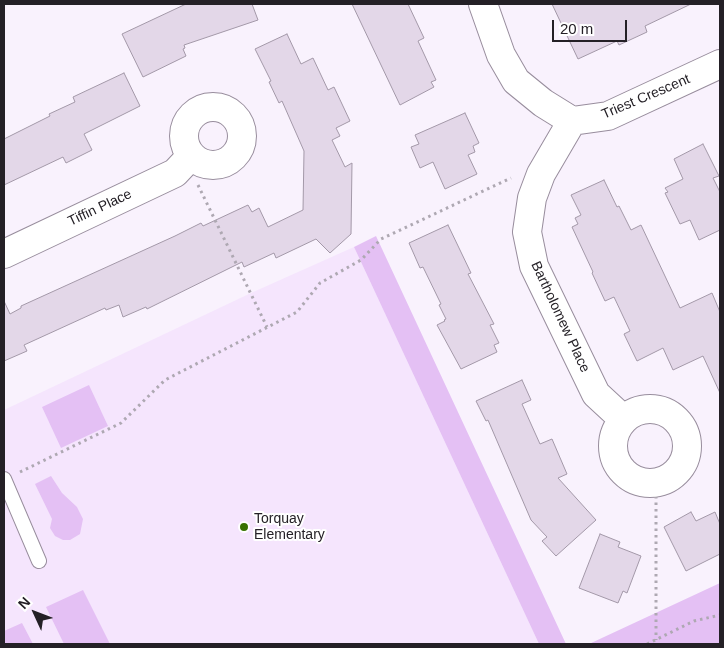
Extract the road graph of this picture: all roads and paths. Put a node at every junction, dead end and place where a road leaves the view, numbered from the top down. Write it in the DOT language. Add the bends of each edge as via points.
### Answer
graph roads {
  1 [pos="482,4"];
  2 [pos="720,64"];
  3 [pos="572,121"];
  4 [pos="186,161"];
  5 [pos="541,174"];
  6 [pos="4,254"];
  7 [pos="267,327"];
  8 [pos="624,419"];
  9 [pos="4,479"];
  10 [pos="656,483"];
  11 [pos="39,561"];
  12 [pos="720,615"];
  13 [pos="656,640"];
  14 [pos="647,644"];
  1 -- 3 [label="street" via="501,55 516,81"];
  2 -- 3 [label="street, Triest Crescent" via="608,116"];
  3 -- 5 [label="street, Bartholomew Place"];
  4 -- 6 [label="street, Tiffin Place" via="175,173"];
  4 -- 7 [label="path"];
  5 -- 7 [label="path" via="517,176 381,239 361,260 320,283 297,312"];
  5 -- 8 [label="street, Bartholomew Place" via="532,198 527,232 534,266 596,394"];
  7 -- 9 [label="path" via="165,380 120,423"];
  8 -- 10 [label="street" via="613,439 616,463 633,479"];
  8 -- 10 [label="street" via="646,408 659,409 680,423 686,435 687,448 678,471"];
  9 -- 11 [label="lane"];
  10 -- 13 [label="path"];
  12 -- 13 [label="path" via="694,621"];
  13 -- 14 [label="path"];
}
